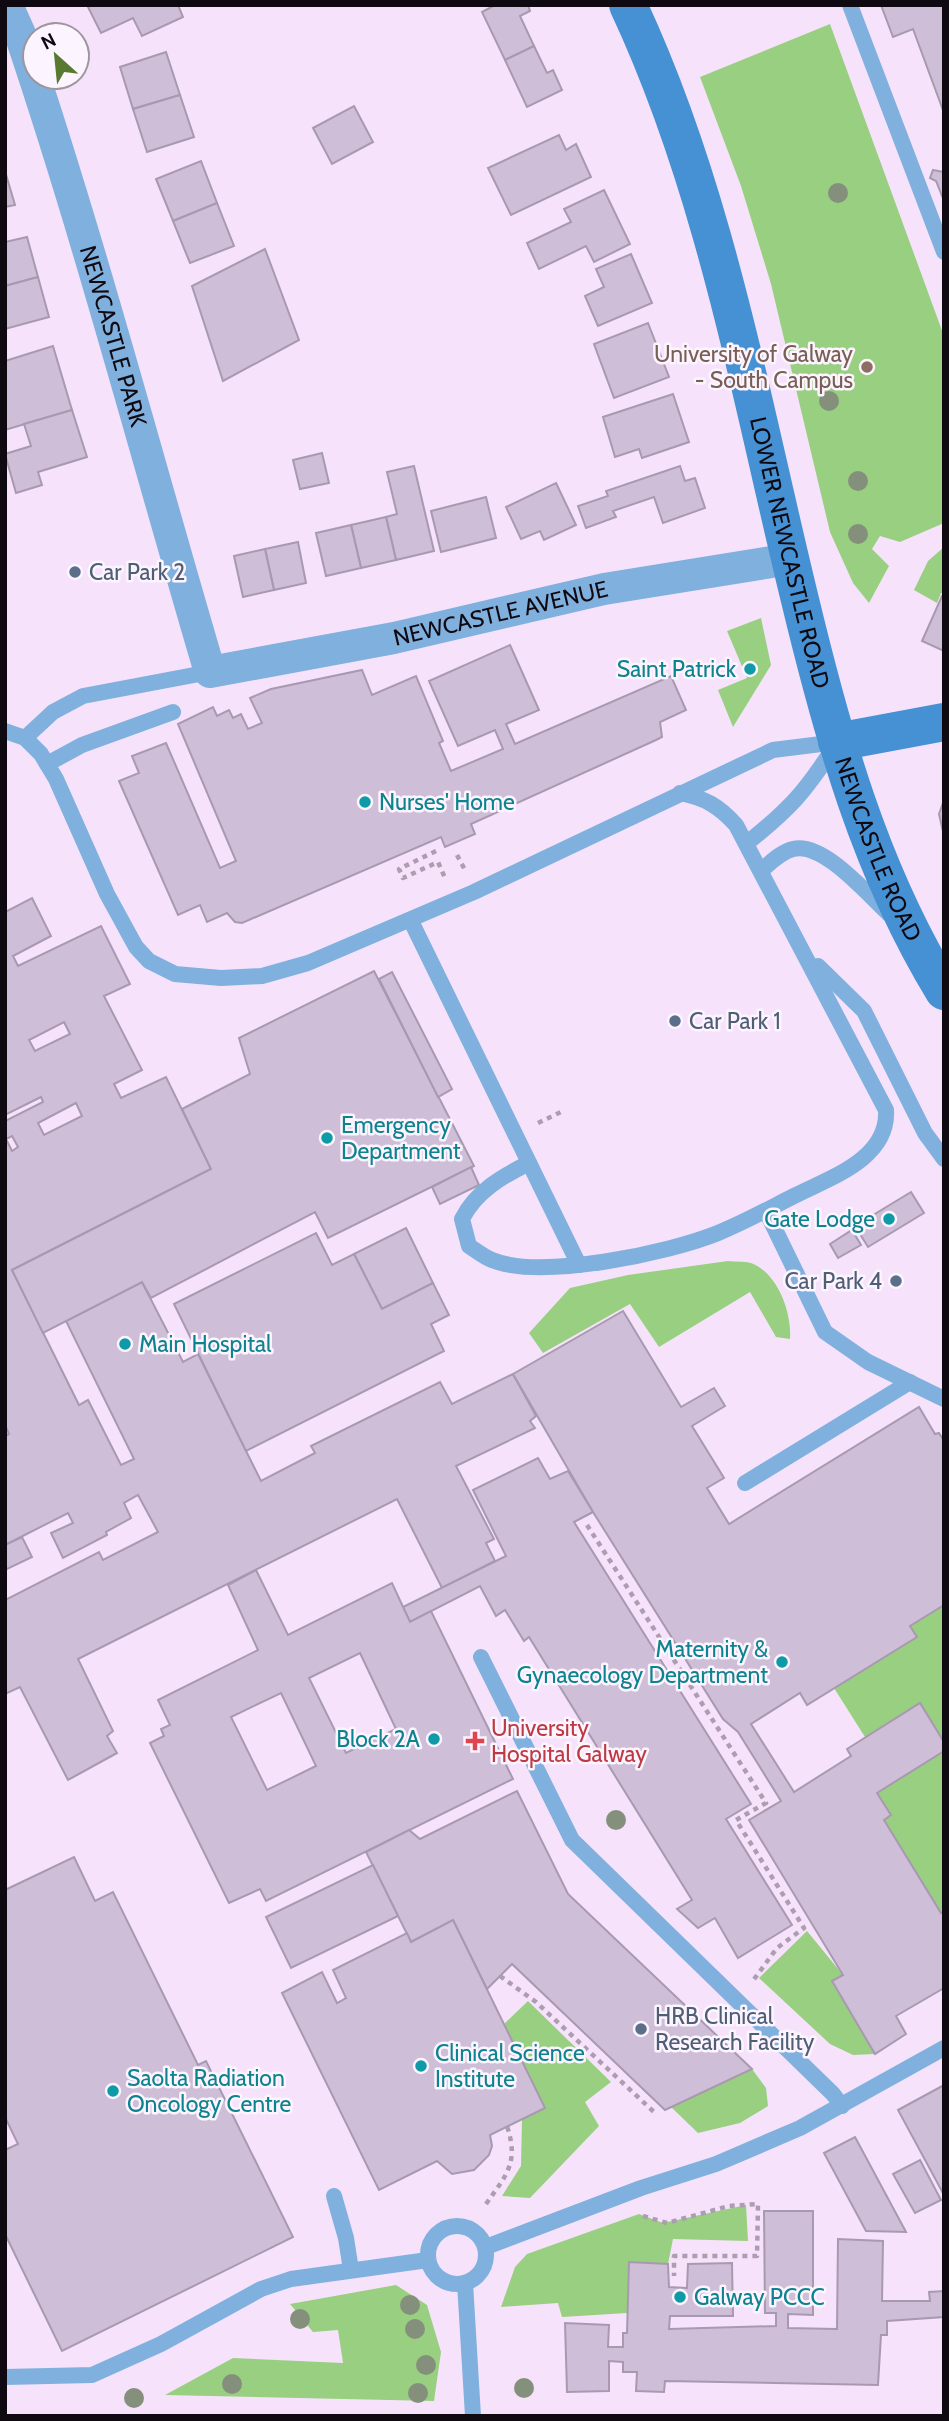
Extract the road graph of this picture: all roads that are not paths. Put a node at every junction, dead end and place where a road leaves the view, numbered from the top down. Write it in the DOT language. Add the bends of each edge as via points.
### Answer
graph roads {
  1 [pos="7,5"];
  2 [pos="628,5"];
  3 [pos="850,5"];
  4 [pos="944,252"];
  5 [pos="790,559"];
  6 [pos="210,672"];
  7 [pos="173,712"];
  8 [pos="944,722"];
  9 [pos="5,732"];
  10 [pos="25,738"];
  11 [pos="837,742"];
  12 [pos="47,764"];
  13 [pos="680,793"];
  14 [pos="747,844"];
  15 [pos="762,870"];
  16 [pos="411,921"];
  17 [pos="908,931"];
  18 [pos="808,958"];
  19 [pos="944,991"];
  20 [pos="944,1159"];
  21 [pos="529,1163"];
  22 [pos="766,1211"];
  23 [pos="579,1265"];
  24 [pos="910,1382"];
  25 [pos="944,1399"];
  26 [pos="745,1483"];
  27 [pos="481,1657"];
  28 [pos="944,2048"];
  29 [pos="842,2106"];
  30 [pos="334,2196"];
  31 [pos="486,2248"];
  32 [pos="428,2260"];
  33 [pos="351,2270"];
  34 [pos="465,2283"];
  35 [pos="5,2377"];
  36 [pos="473,2416"];
  1 -- 6 [label="street, NEWCASTLE PARK" via="88,242"];
  2 -- 5 [label="main road, LOWER NEWCASTLE ROAD" via="699,190"];
  3 -- 4 [label="lane"];
  5 -- 6 [label="street, NEWCASTLE AVENUE" via="604,589 394,638"];
  5 -- 11 [label="main road, LOWER NEWCASTLE ROAD"];
  6 -- 10 [label="lane" via="83,696 53,712"];
  7 -- 12 [label="lane" via="82,745"];
  8 -- 11 [label="main road"];
  9 -- 10 [label="lane"];
  10 -- 12 [label="lane"];
  11 -- 13 [label="lane" via="773,750"];
  11 -- 14 [label="lane" via="790,809"];
  11 -- 17 [label="main road, NEWCASTLE ROAD" via="862,825"];
  12 -- 16 [label="lane" via="107,894 149,961 161,969 221,978 262,976 308,963"];
  13 -- 14 [label="lane" via="704,798 721,808"];
  13 -- 16 [label="lane"];
  14 -- 15 [label="lane"];
  15 -- 17 [label="lane" via="794,848 809,849 823,855"];
  15 -- 18 [label="lane"];
  16 -- 21 [label="lane"];
  17 -- 19 [label="main road, NEWCASTLE ROAD"];
  18 -- 20 [label="lane" via="864,1011 925,1133"];
  18 -- 22 [label="lane" via="886,1110 887,1128 866,1156"];
  21 -- 23 [label="lane"];
  21 -- 23 [label="lane" via="478,1196 468,1208 462,1219 470,1246 493,1261 514,1266"];
  22 -- 23 [label="lane" via="659,1252"];
  22 -- 24 [label="lane" via="825,1332 868,1362"];
  24 -- 25 [label="lane"];
  24 -- 26 [label="lane"];
  27 -- 29 [label="lane" via="572,1840"];
  28 -- 29 [label="lane"];
  29 -- 31 [label="lane" via="716,2164"];
  30 -- 33 [label="lane"];
  31 -- 32 [label="lane" via="475,2231 456,2225 438,2233"];
  31 -- 34 [label="lane" via="485,2265"];
  32 -- 33 [label="lane"];
  32 -- 34 [label="lane" via="446,2282"];
  33 -- 35 [label="lane" via="291,2279 261,2289 161,2344 92,2375"];
  34 -- 36 [label="lane"];
}
